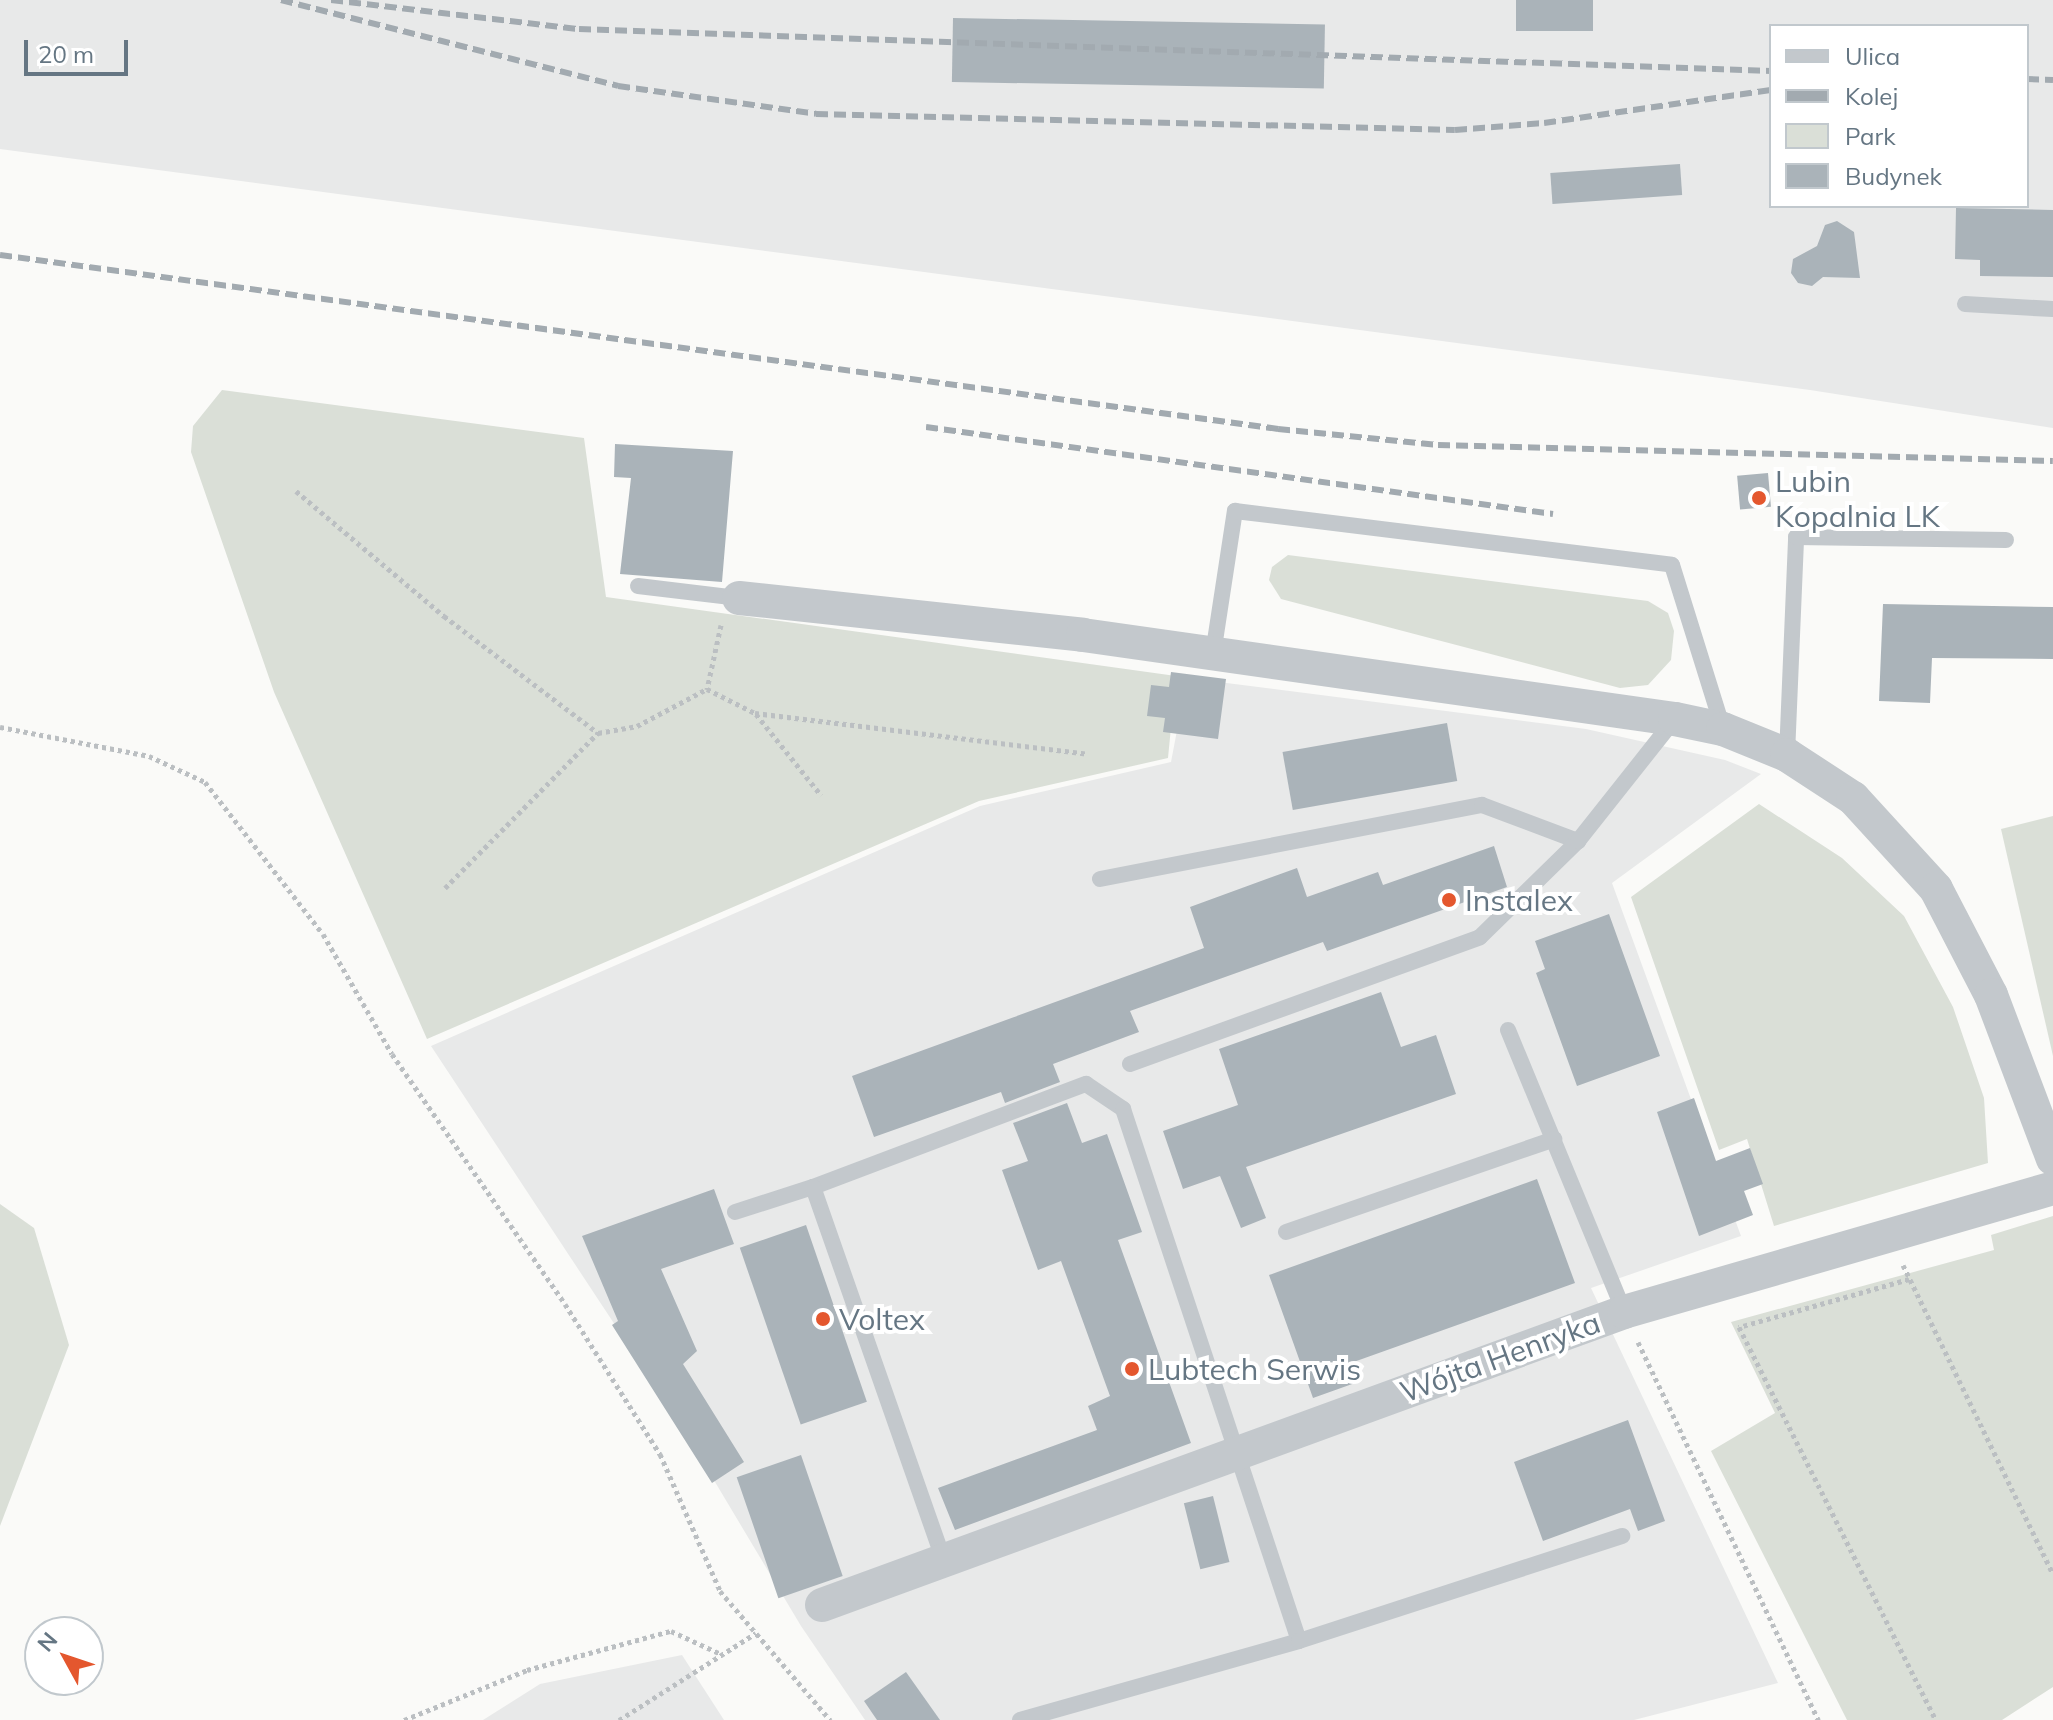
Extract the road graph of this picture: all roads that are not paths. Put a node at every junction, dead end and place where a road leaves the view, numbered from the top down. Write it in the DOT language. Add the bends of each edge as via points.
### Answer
graph roads {
  1 [pos="1965,304"];
  2 [pos="2053,309"];
  3 [pos="2006,540"];
  4 [pos="638,586"];
  5 [pos="733,597"];
  6 [pos="1213,654"];
  7 [pos="1675,719"];
  8 [pos="1723,729"];
  9 [pos="1787,755"];
  10 [pos="1578,841"];
  11 [pos="1100,879"];
  12 [pos="1508,1030"];
  13 [pos="1130,1064"];
  14 [pos="1554,1139"];
  15 [pos="2053,1159"];
  16 [pos="813,1187"];
  17 [pos="2053,1188"];
  18 [pos="735,1212"];
  19 [pos="1286,1232"];
  20 [pos="1624,1312"];
  21 [pos="1238,1453"];
  22 [pos="1622,1536"];
  23 [pos="944,1561"];
  24 [pos="822,1605"];
  25 [pos="1299,1641"];
  26 [pos="1020,1720"];
  1 -- 2 [label="lane"];
  3 -- 9 [label="lane" via="1796,537"];
  4 -- 5 [label="lane"];
  5 -- 6 [label="street"];
  6 -- 7 [label="street"];
  6 -- 8 [label="lane" via="1235,511 1672,565"];
  7 -- 8 [label="street"];
  7 -- 10 [label="lane"];
  8 -- 9 [label="street"];
  9 -- 15 [label="street" via="1853,798 1936,889 1991,995"];
  10 -- 11 [label="lane" via="1482,805"];
  10 -- 13 [label="lane" via="1480,937"];
  12 -- 14 [label="lane"];
  14 -- 19 [label="lane"];
  14 -- 20 [label="lane"];
  16 -- 18 [label="lane"];
  16 -- 21 [label="lane" via="1086,1084 1123,1109"];
  16 -- 23 [label="lane"];
  17 -- 20 [label="street, Wójta Henryka"];
  20 -- 21 [label="street, Wójta Henryka"];
  21 -- 23 [label="street, Wójta Henryka"];
  21 -- 25 [label="lane"];
  22 -- 25 [label="lane"];
  23 -- 24 [label="street, Wójta Henryka"];
  25 -- 26 [label="lane"];
}
